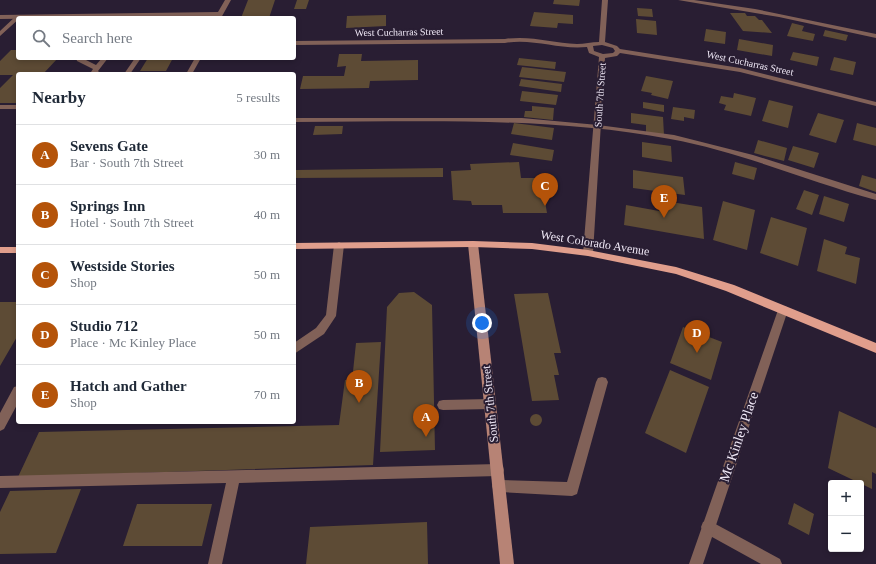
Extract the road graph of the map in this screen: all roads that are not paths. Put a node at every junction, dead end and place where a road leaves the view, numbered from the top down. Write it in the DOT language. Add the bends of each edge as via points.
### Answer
graph roads {
  1 [pos="228,0"];
  2 [pos="604,0"];
  3 [pos="681,0"];
  4 [pos="179,16"];
  5 [pos="219,16"];
  6 [pos="0,17"];
  7 [pos="16,17"];
  8 [pos="16,19"];
  9 [pos="0,34"];
  10 [pos="876,36"];
  11 [pos="296,43"];
  12 [pos="602,43"];
  13 [pos="591,49"];
  14 [pos="618,51"];
  15 [pos="602,56"];
  16 [pos="79,60"];
  17 [pos="104,60"];
  18 [pos="137,60"];
  19 [pos="197,60"];
  20 [pos="98,71"];
  21 [pos="128,72"];
  22 [pos="190,72"];
  23 [pos="876,104"];
  24 [pos="0,107"];
  25 [pos="16,107"];
  26 [pos="296,120"];
  27 [pos="598,127"];
  28 [pos="876,197"];
  29 [pos="473,244"];
  30 [pos="339,245"];
  31 [pos="296,246"];
  32 [pos="0,250"];
  33 [pos="16,250"];
  34 [pos="588,253"];
  35 [pos="783,310"];
  36 [pos="296,348"];
  37 [pos="876,348"];
  38 [pos="602,382"];
  39 [pos="16,395"];
  40 [pos="490,404"];
  41 [pos="443,405"];
  42 [pos="0,424"];
  43 [pos="498,470"];
  44 [pos="234,476"];
  45 [pos="0,482"];
  46 [pos="499,486"];
  47 [pos="708,526"];
  48 [pos="214,564"];
  49 [pos="507,564"];
  50 [pos="696,564"];
  51 [pos="775,564"];
  1 -- 5 [label="street"];
  2 -- 12 [label="street"];
  3 -- 10 [label="street" via="805,20"];
  4 -- 5 [label="street"];
  6 -- 7 [label="street"];
  8 -- 9 [label="street"];
  11 -- 13 [label="street, West Cucharras Street" via="505,41"];
  12 -- 13 [label="street, West Cucharras Street"];
  12 -- 14 [label="street, West Cucharras Street" via="615,47"];
  13 -- 15 [label="street, West Cucharras Street"];
  14 -- 15 [label="street, West Cucharras Street" via="615,55"];
  14 -- 23 [label="street, West Cucharras Street" via="740,70"];
  15 -- 27 [label="street, South 7th Street"];
  16 -- 20 [label="street"];
  17 -- 20 [label="street"];
  18 -- 21 [label="street"];
  19 -- 22 [label="street"];
  24 -- 25 [label="street"];
  26 -- 27 [label="street" via="522,120"];
  27 -- 28 [label="street" via="685,140 750,157"];
  27 -- 34 [label="street, South 7th Street"];
  29 -- 30 [label="main road, West Colorado Avenue"];
  29 -- 34 [label="main road, West Colorado Avenue" via="532,246"];
  29 -- 40 [label="street, South 7th Street"];
  30 -- 31 [label="main road, West Colorado Avenue"];
  30 -- 36 [label="street" via="331,316 320,331"];
  32 -- 33 [label="main road"];
  34 -- 35 [label="main road, West Colorado Avenue" via="676,271 730,288"];
  35 -- 37 [label="main road, West Colorado Avenue"];
  35 -- 47 [label="street, Mc Kinley Place"];
  38 -- 46 [label="street" via="572,489"];
  39 -- 42 [label="street"];
  40 -- 41 [label="street"];
  40 -- 43 [label="street, South 7th Street"];
  43 -- 44 [label="street"];
  43 -- 46 [label="street, South 7th Street"];
  44 -- 45 [label="street"];
  44 -- 48 [label="street"];
  46 -- 49 [label="street, South 7th Street"];
  47 -- 50 [label="street, Mc Kinley Place"];
  47 -- 51 [label="street"];
}
